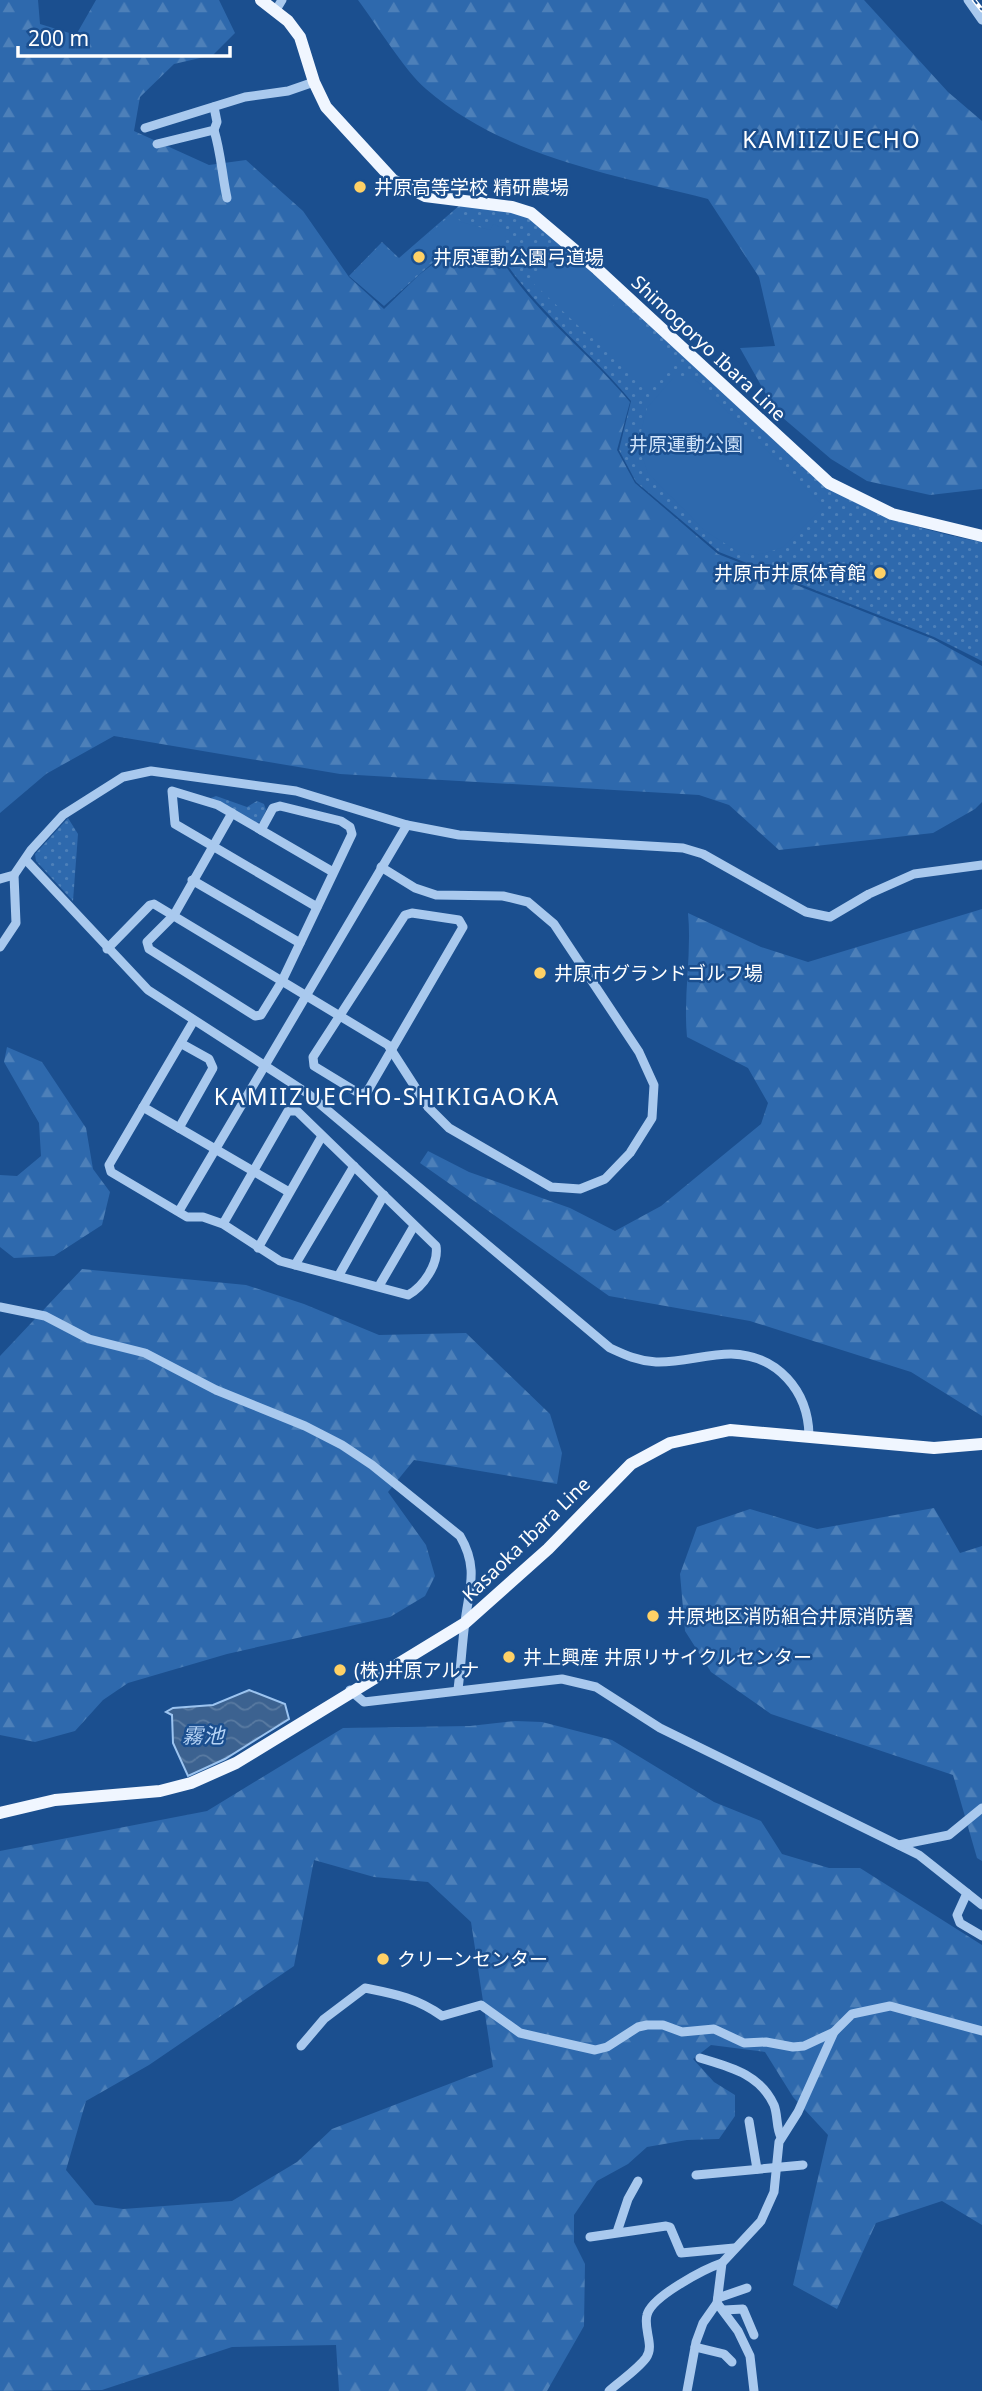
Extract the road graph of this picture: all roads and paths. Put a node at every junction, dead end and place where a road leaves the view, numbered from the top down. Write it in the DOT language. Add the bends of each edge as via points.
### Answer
graph roads {
  1 [pos="261,0"];
  2 [pos="968,0"];
  3 [pos="279,5"];
  4 [pos="980,15"];
  5 [pos="314,82"];
  6 [pos="214,107"];
  7 [pos="145,128"];
  8 [pos="214,130"];
  9 [pos="157,144"];
  10 [pos="228,198"];
  11 [pos="982,536"];
  12 [pos="232,813"];
  13 [pos="407,825"];
  14 [pos="261,830"];
  15 [pos="213,846"];
  16 [pos="26,860"];
  17 [pos="982,865"];
  18 [pos="381,867"];
  19 [pos="333,872"];
  20 [pos="14,875"];
  21 [pos="0,879"];
  22 [pos="192,880"];
  23 [pos="317,907"];
  24 [pos="174,915"];
  25 [pos="300,943"];
  26 [pos="0,947"];
  27 [pos="107,949"];
  28 [pos="282,981"];
  29 [pos="307,996"];
  30 [pos="341,1015"];
  31 [pos="193,1022"];
  32 [pos="181,1044"];
  33 [pos="394,1049"];
  34 [pos="265,1064"];
  35 [pos="142,1107"];
  36 [pos="179,1128"];
  37 [pos="322,1136"];
  38 [pos="215,1149"];
  39 [pos="354,1166"];
  40 [pos="254,1171"];
  41 [pos="289,1192"];
  42 [pos="384,1195"];
  43 [pos="179,1211"];
  44 [pos="223,1224"];
  45 [pos="414,1226"];
  46 [pos="258,1248"];
  47 [pos="295,1265"];
  48 [pos="338,1275"];
  49 [pos="379,1286"];
  50 [pos="0,1307"];
  51 [pos="809,1435"];
  52 [pos="982,1444"];
  53 [pos="465,1623"];
  54 [pos="457,1689"];
  55 [pos="350,1690"];
  56 [pos="982,1808"];
  57 [pos="0,1813"];
  58 [pos="899,1845"];
  59 [pos="967,1893"];
  60 [pos="982,1905"];
  61 [pos="982,1936"];
  62 [pos="982,2031"];
  63 [pos="834,2032"];
  64 [pos="301,2046"];
  65 [pos="700,2058"];
  66 [pos="749,2121"];
  67 [pos="781,2137"];
  68 [pos="803,2165"];
  69 [pos="757,2169"];
  70 [pos="777,2169"];
  71 [pos="696,2175"];
  72 [pos="638,2181"];
  73 [pos="617,2232"];
  74 [pos="590,2236"];
  75 [pos="734,2248"];
  76 [pos="722,2263"];
  77 [pos="747,2288"];
  78 [pos="720,2304"];
  79 [pos="754,2336"];
  80 [pos="695,2347"];
  81 [pos="732,2362"];
  82 [pos="609,2391"];
  83 [pos="687,2391"];
  84 [pos="754,2391"];
  1 -- 3 [label="main road, Shimogoryo Ibara Line"];
  2 -- 4 [label="street"];
  3 -- 5 [label="main road, Shimogoryo Ibara Line" via="299,37"];
  5 -- 6 [label="street"];
  5 -- 11 [label="main road, Shimogoryo Ibara Line" via="326,107 380,169 404,187 434,198 521,208 541,220 829,483 892,514"];
  6 -- 7 [label="street"];
  6 -- 8 [label="street"];
  8 -- 9 [label="street"];
  8 -- 10 [label="street"];
  12 -- 14 [label="street"];
  12 -- 15 [label="street"];
  12 -- 15 [label="street" via="208,800 172,791 175,824"];
  13 -- 16 [label="street" via="296,792 134,772 63,815"];
  13 -- 17 [label="street" via="459,835 683,848 703,854 822,918 914,874"];
  13 -- 18 [label="street"];
  14 -- 19 [label="street"];
  14 -- 19 [label="street" via="273,808 280,806 341,821 352,834"];
  15 -- 22 [label="street"];
  15 -- 23 [label="street"];
  16 -- 20 [label="street"];
  16 -- 27 [label="street"];
  18 -- 29 [label="street"];
  18 -- 33 [label="street" via="428,893 503,896 528,902 545,914 647,1067 655,1091 652,1118 605,1179 580,1189 551,1187 438,1118"];
  19 -- 23 [label="street"];
  20 -- 21 [label="street"];
  20 -- 26 [label="street" via="16,923"];
  22 -- 24 [label="street"];
  22 -- 25 [label="street"];
  23 -- 25 [label="street"];
  24 -- 27 [label="street" via="150,905"];
  24 -- 28 [label="street"];
  24 -- 28 [label="street" via="147,942 179,971 255,1016 261,1015"];
  25 -- 28 [label="street"];
  27 -- 31 [label="street" via="148,990"];
  28 -- 29 [label="street"];
  29 -- 30 [label="street"];
  29 -- 34 [label="street"];
  30 -- 33 [label="street"];
  30 -- 33 [label="street" via="313,1057 314,1066 360,1094 367,1092"];
  30 -- 33 [label="street" via="405,915 459,920 463,927"];
  31 -- 32 [label="street"];
  31 -- 34 [label="street"];
  32 -- 35 [label="street"];
  32 -- 36 [label="street" via="209,1059 213,1068"];
  34 -- 38 [label="street"];
  34 -- 51 [label="street" via="307,1093 610,1348 644,1361 733,1354 761,1360 785,1376 801,1396"];
  35 -- 36 [label="street"];
  35 -- 43 [label="street" via="109,1165 111,1172"];
  36 -- 38 [label="street"];
  37 -- 39 [label="street"];
  37 -- 40 [label="street" via="297,1111 288,1111"];
  37 -- 41 [label="street"];
  38 -- 40 [label="street"];
  38 -- 43 [label="street"];
  39 -- 42 [label="street"];
  39 -- 47 [label="street"];
  40 -- 41 [label="street"];
  40 -- 44 [label="street"];
  41 -- 46 [label="street"];
  42 -- 45 [label="street"];
  42 -- 48 [label="street"];
  43 -- 44 [label="street"];
  44 -- 46 [label="street"];
  45 -- 49 [label="street"];
  45 -- 49 [label="street" via="436,1246 438,1256 419,1289 408,1295"];
  46 -- 47 [label="street"];
  47 -- 48 [label="street"];
  48 -- 49 [label="street"];
  50 -- 53 [label="street" via="46,1316 89,1339 145,1353 342,1445 460,1536 467,1548 473,1589"];
  51 -- 52 [label="main road, Kasaoka Ibara Line" via="934,1448"];
  51 -- 53 [label="main road, Kasaoka Ibara Line" via="730,1430 691,1436 650,1451"];
  53 -- 54 [label="street"];
  53 -- 55 [label="main road, Kasaoka Ibara Line"];
  54 -- 55 [label="street" via="364,1702"];
  54 -- 58 [label="street" via="562,1679 583,1682 660,1728"];
  55 -- 57 [label="main road, Kasaoka Ibara Line" via="236,1763 191,1783 160,1791 55,1800"];
  56 -- 58 [label="street" via="949,1835"];
  58 -- 59 [label="street"];
  59 -- 60 [label="street"];
  59 -- 61 [label="street" via="957,1915 960,1923"];
  62 -- 63 [label="street" via="890,2006 852,2014"];
  63 -- 64 [label="street" via="793,2047 744,2043 714,2029 682,2032 647,2025 595,2050 520,2033 481,2005 442,2016 404,1994 365,1989 324,2019"];
  63 -- 67 [label="street" via="798,2112"];
  65 -- 67 [label="street" via="756,2080 774,2106"];
  66 -- 69 [label="street"];
  67 -- 70 [label="street"];
  68 -- 70 [label="street"];
  69 -- 70 [label="street"];
  69 -- 71 [label="street"];
  70 -- 75 [label="street" via="774,2192 761,2221"];
  72 -- 73 [label="street"];
  73 -- 74 [label="street"];
  73 -- 75 [label="street" via="666,2226 681,2253"];
  75 -- 76 [label="street"];
  76 -- 78 [label="street"];
  76 -- 82 [label="street" via="689,2278 649,2309 646,2357"];
  77 -- 78 [label="street"];
  78 -- 79 [label="street" via="743,2309"];
  78 -- 80 [label="street" via="703,2323"];
  78 -- 84 [label="street" via="750,2356"];
  80 -- 81 [label="street" via="724,2354"];
  80 -- 83 [label="street"];
}
